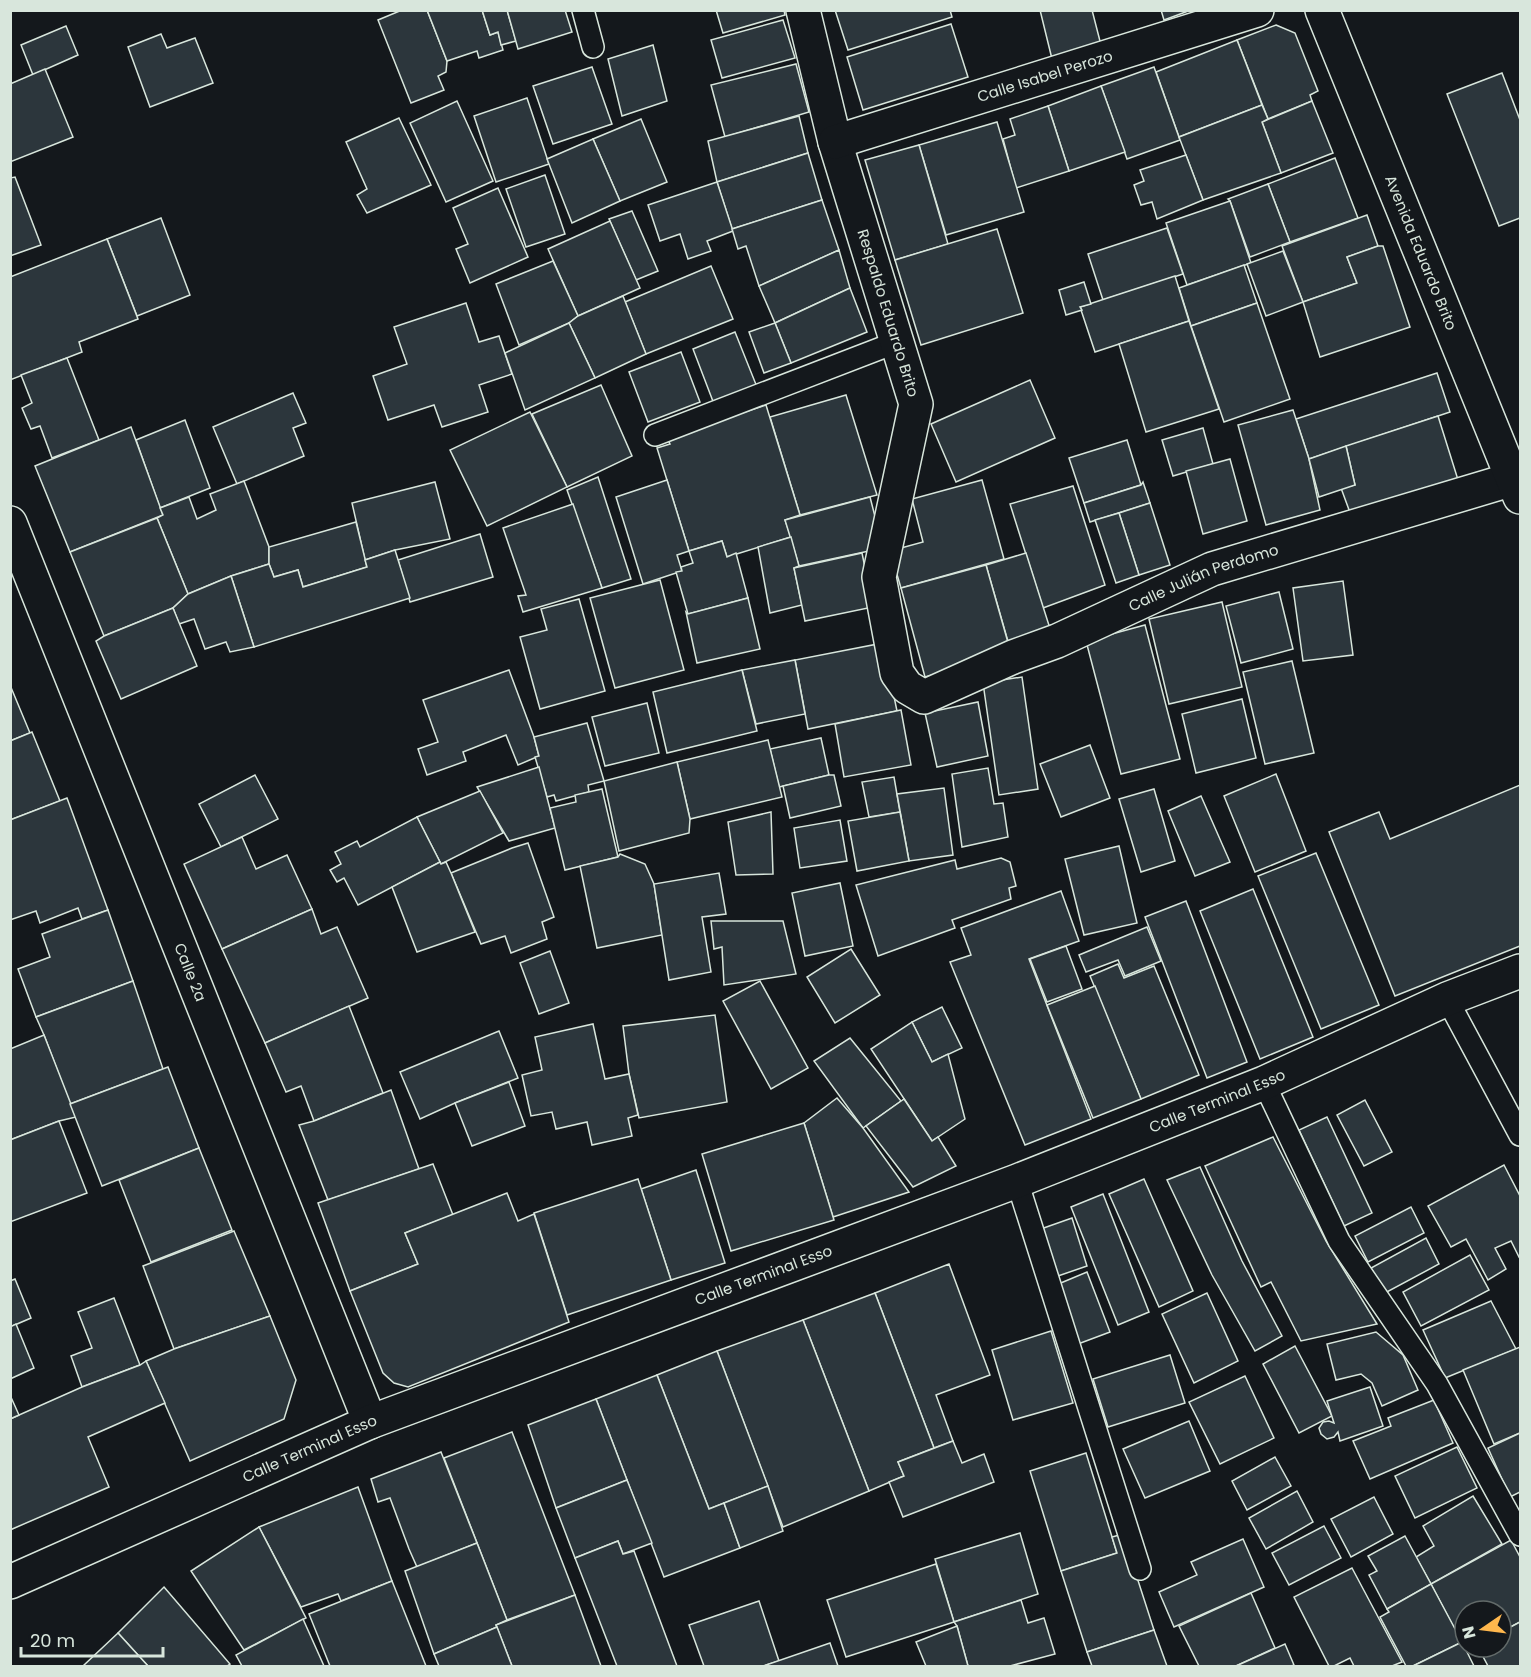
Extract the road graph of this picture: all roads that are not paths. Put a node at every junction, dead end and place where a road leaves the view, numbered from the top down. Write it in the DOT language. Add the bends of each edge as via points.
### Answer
graph roads {
  1 [pos="583,10"];
  2 [pos="802,10"];
  3 [pos="1257,10"];
  4 [pos="1322,10"];
  5 [pos="593,47"];
  6 [pos="835,142"];
  7 [pos="897,342"];
  8 [pos="655,435"];
  9 [pos="1517,488"];
  10 [pos="10,523"];
  11 [pos="907,687"];
  12 [pos="1521,971"];
  13 [pos="1447,999"];
  14 [pos="1264,1083"];
  15 [pos="1521,1135"];
  16 [pos="1017,1181"];
  17 [pos="370,1422"];
  18 [pos="1521,1535"];
  19 [pos="1140,1569"];
  20 [pos="10,1582"];
  1 -- 5 [label="lane"];
  2 -- 6 [label="street, Respaldo Eduardo Brito"];
  3 -- 6 [label="street, Calle Isabel Perozo"];
  4 -- 9 [label="street, Avenida Eduardo Brito"];
  6 -- 7 [label="street, Respaldo Eduardo Brito"];
  7 -- 8 [label="lane"];
  7 -- 11 [label="street, Respaldo Eduardo Brito" via="916,404 879,578 897,673"];
  9 -- 11 [label="street, Calle Julián Perdomo" via="1212,569 924,697"];
  10 -- 17 [label="street, Calle 2a"];
  12 -- 13 [label="street, Calle Terminal Esso"];
  13 -- 14 [label="street, Calle Terminal Esso"];
  13 -- 15 [label="lane"];
  14 -- 16 [label="street, Calle Terminal Esso"];
  14 -- 18 [label="lane" via="1339,1241 1437,1384"];
  16 -- 17 [label="street, Calle Terminal Esso"];
  16 -- 19 [label="lane"];
  17 -- 20 [label="street, Calle Terminal Esso"];
}
